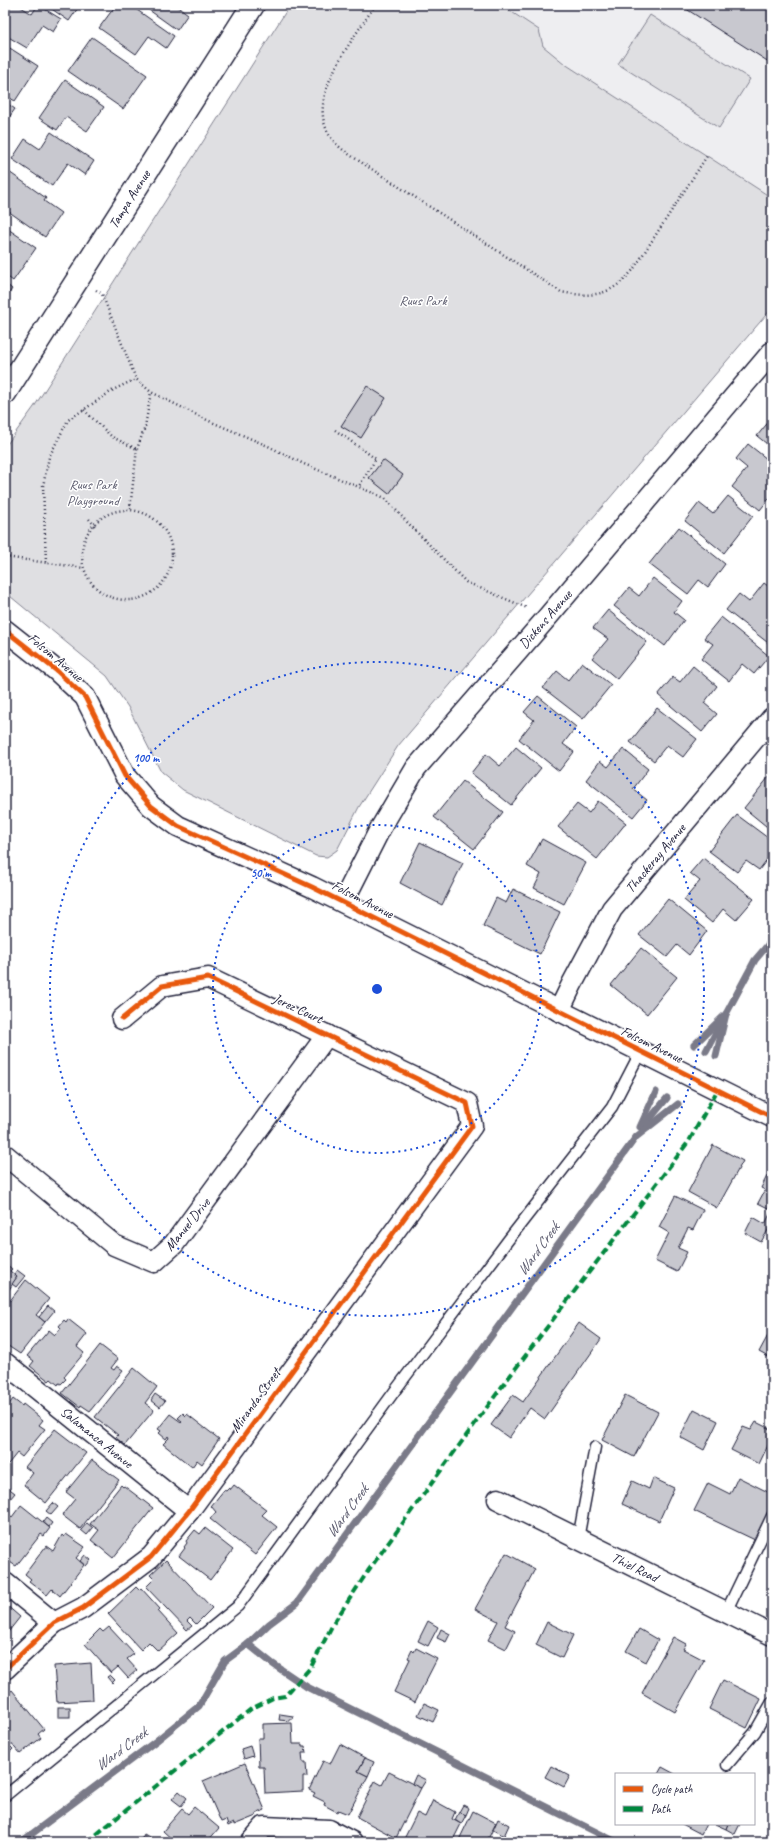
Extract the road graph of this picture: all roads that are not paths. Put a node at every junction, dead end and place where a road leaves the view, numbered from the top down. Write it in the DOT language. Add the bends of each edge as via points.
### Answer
graph roads {
  1 [pos="253,5"];
  2 [pos="772,352"];
  3 [pos="5,393"];
  4 [pos="5,630"];
  5 [pos="772,718"];
  6 [pos="343,902"];
  7 [pos="559,1012"];
  8 [pos="122,1019"];
  9 [pos="327,1035"];
  10 [pos="641,1051"];
  11 [pos="467,1103"];
  12 [pos="772,1117"];
  13 [pos="5,1154"];
  14 [pos="5,1363"];
  15 [pos="595,1447"];
  16 [pos="498,1499"];
  17 [pos="189,1511"];
  18 [pos="772,1516"];
  19 [pos="578,1539"];
  20 [pos="5,1583"];
  21 [pos="726,1612"];
  22 [pos="54,1623"];
  23 [pos="772,1635"];
  24 [pos="5,1670"];
  25 [pos="772,1702"];
  26 [pos="727,1765"];
  27 [pos="5,1796"];
  28 [pos="251,1842"];
  29 [pos="352,1842"];
  1 -- 3 [label="street, Tampa Avenue"];
  2 -- 6 [label="street, Dickens Avenue" via="416,768 380,829"];
  4 -- 6 [label="street, Folsom Avenue" via="85,697 125,776 151,806 178,826"];
  5 -- 7 [label="street, Thackeray Avenue" via="612,909"];
  6 -- 7 [label="street, Folsom Avenue"];
  7 -- 10 [label="street, Folsom Avenue"];
  8 -- 9 [label="street, Jerez Court" via="162,986 208,978"];
  9 -- 11 [label="street, Jerez Court"];
  9 -- 13 [label="street, Manuel Drive" via="174,1244 154,1262 114,1245"];
  10 -- 12 [label="street, Folsom Avenue"];
  10 -- 27 [label="lane" via="612,1108 508,1239 238,1606"];
  11 -- 17 [label="street, Miranda Street" via="472,1126"];
  14 -- 17 [label="street, Salamanca Avenue"];
  15 -- 19 [label="lane"];
  16 -- 19 [label="street, Thiel Road"];
  17 -- 22 [label="street, Miranda Street" via="151,1557 83,1608"];
  18 -- 21 [label="lane"];
  19 -- 21 [label="street, Thiel Road"];
  20 -- 22 [label="street"];
  21 -- 23 [label="street, Thiel Road"];
  22 -- 24 [label="street, Miranda Street"];
  25 -- 26 [label="lane" via="755,1732"];
  28 -- 29 [label="street" via="264,1827 329,1830"];
}
